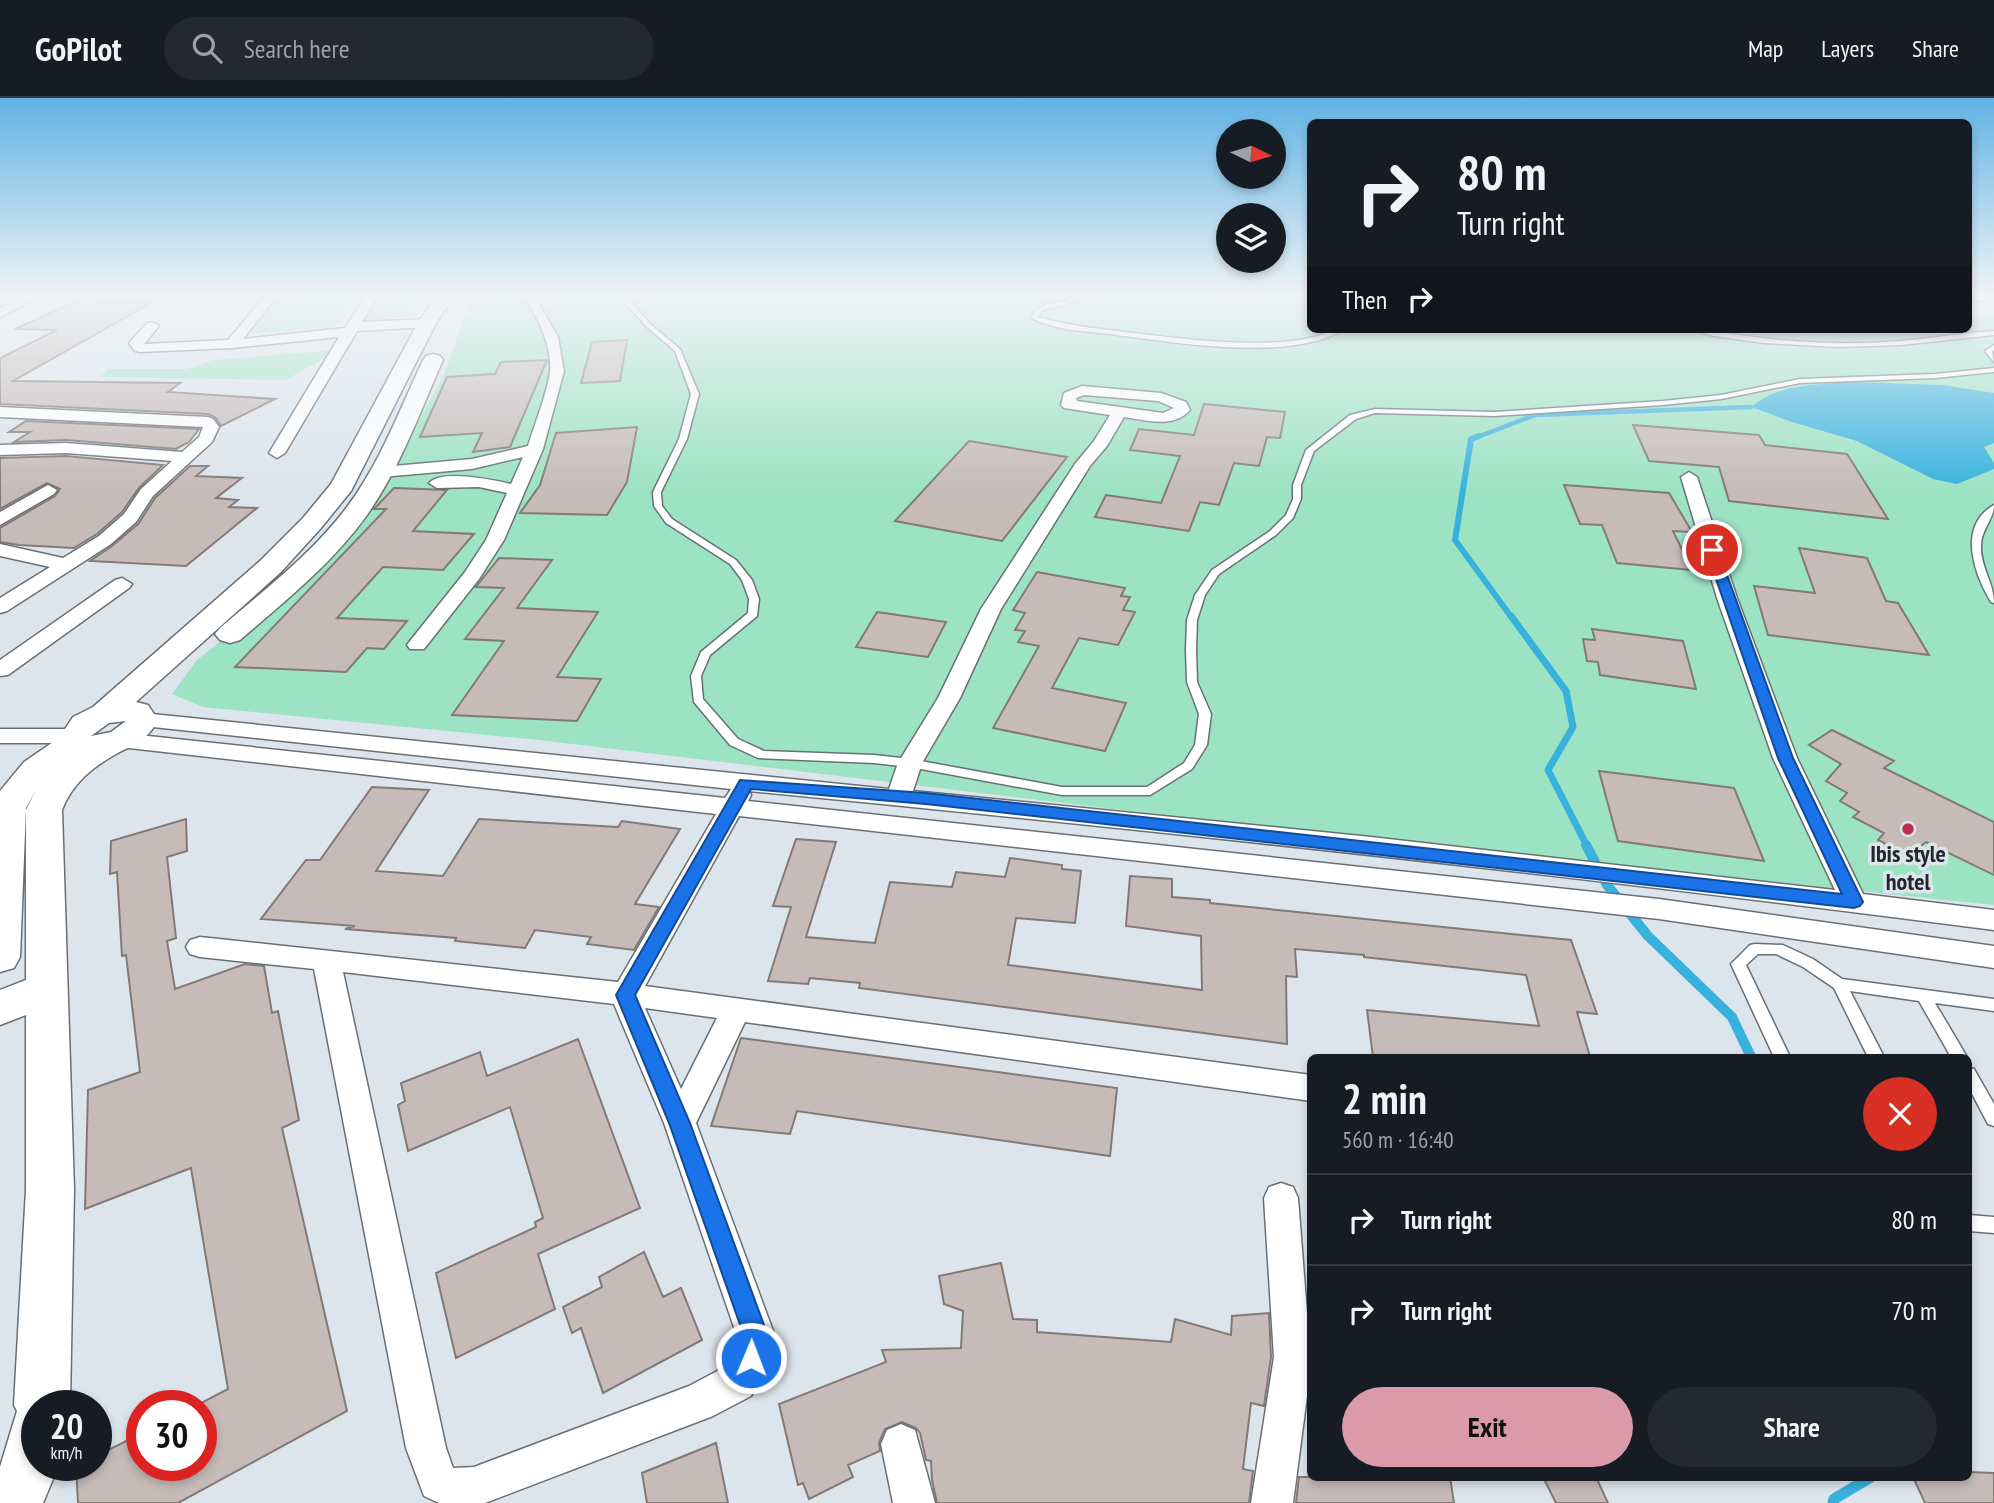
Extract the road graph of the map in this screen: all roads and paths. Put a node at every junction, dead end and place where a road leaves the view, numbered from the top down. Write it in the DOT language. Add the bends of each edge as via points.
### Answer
graph roads {
  1 [pos="331,361"];
  2 [pos="407,361"];
  3 [pos="435,361"];
  4 [pos="555,361"];
  5 [pos="682,361"];
  6 [pos="1994,370"];
  7 [pos="0,412"];
  8 [pos="1119,414"];
  9 [pos="535,449"];
  10 [pos="0,450"];
  11 [pos="277,453"];
  12 [pos="185,457"];
  13 [pos="490,462"];
  14 [pos="1689,477"];
  15 [pos="378,479"];
  16 [pos="479,482"];
  17 [pos="516,490"];
  18 [pos="48,491"];
  19 [pos="1994,508"];
  20 [pos="0,520"];
  21 [pos="0,550"];
  22 [pos="67,565"];
  23 [pos="122,584"];
  24 [pos="1994,600"];
  25 [pos="0,607"];
  26 [pos="417,645"];
  27 [pos="0,670"];
  28 [pos="109,730"];
  29 [pos="0,736"];
  30 [pos="911,763"];
  31 [pos="746,783"];
  32 [pos="899,796"];
  33 [pos="732,807"];
  34 [pos="1854,902"];
  35 [pos="1994,920"];
  36 [pos="200,947"];
  37 [pos="0,957"];
  38 [pos="326,959"];
  39 [pos="1991,961"];
  40 [pos="1839,984"];
  41 [pos="47,989"];
  42 [pos="625,995"];
  43 [pos="1924,996"];
  44 [pos="1994,1005"];
  45 [pos="0,1008"];
  46 [pos="736,1010"];
  47 [pos="1781,1054"];
  48 [pos="1874,1054"];
  49 [pos="1957,1054"];
  50 [pos="1972,1079"];
  51 [pos="1307,1086"];
  52 [pos="1994,1119"];
  53 [pos="680,1123"];
  54 [pos="1281,1198"];
  55 [pos="1972,1223"];
  56 [pos="1994,1225"];
  57 [pos="1302,1358"];
  58 [pos="43,1390"];
  59 [pos="901,1444"];
  60 [pos="24,1481"];
  61 [pos="14,1503"];
  62 [pos="914,1503"];
  63 [pos="1272,1503"];
  1 -- 11 [label="street"];
  2 -- 28 [label="street" via="342,486 312,523"];
  3 -- 15 [label="street"];
  4 -- 9 [label="street" via="557,371"];
  5 -- 30 [label="lane" via="695,394 683,439 657,492 657,506 668,521 733,562 754,599 753,614 705,654 696,676 698,700 734,742 762,755"];
  6 -- 30 [label="lane" via="1800,380 1663,404 1494,414 1366,412 1310,450 1290,516 1215,572 1200,595 1192,620 1191,660 1192,682 1205,714 1201,745 1188,766 1150,791 1107,793 1062,792"];
  7 -- 12 [label="street" via="208,422 211,427 206,439"];
  8 -- 8 [label="street" via="1168,418 1182,407 1168,398 1093,389 1077,391 1068,399 1072,406"];
  8 -- 30 [label="street" via="991,609 949,698"];
  9 -- 13 [label="street"];
  9 -- 17 [label="street"];
  10 -- 12 [label="street" via="66,448"];
  12 -- 22 [label="street" via="147,493 130,518"];
  13 -- 15 [label="street"];
  13 -- 16 [label="street"];
  14 -- 34 [label="street" via="1785,758"];
  15 -- 16 [label="street"];
  15 -- 28 [label="street" via="343,529 294,579"];
  16 -- 17 [label="street"];
  17 -- 26 [label="street" via="495,540"];
  18 -- 20 [label="street"];
  19 -- 24 [label="lane" via="1980,521 1974,543"];
  21 -- 22 [label="street"];
  22 -- 25 [label="street"];
  23 -- 27 [label="street"];
  28 -- 29 [label="street"];
  28 -- 31 [label="street"];
  28 -- 33 [label="street"];
  28 -- 37 [label="street" via="33,770 16,790 8,808"];
  28 -- 41 [label="street" via="52,789 44,810"];
  30 -- 32 [label="street"];
  31 -- 32 [label="street"];
  31 -- 33 [label="street"];
  32 -- 34 [label="street"];
  33 -- 39 [label="street" via="1660,909"];
  33 -- 42 [label="street"];
  34 -- 35 [label="street"];
  36 -- 38 [label="street"];
  38 -- 42 [label="street"];
  38 -- 53 [label="street" via="426,1448 438,1482 454,1489 474,1487 699,1402 737,1382 751,1358 756,1336"];
  40 -- 43 [label="lane"];
  40 -- 47 [label="lane" via="1779,949 1755,949 1738,964"];
  40 -- 48 [label="lane"];
  41 -- 45 [label="street"];
  41 -- 58 [label="street" via="50,1189"];
  42 -- 46 [label="street"];
  42 -- 53 [label="street"];
  43 -- 44 [label="lane"];
  43 -- 49 [label="lane"];
  46 -- 51 [label="street"];
  46 -- 53 [label="street"];
  50 -- 52 [label="lane"];
  54 -- 57 [label="street"];
  55 -- 56 [label="lane"];
  57 -- 63 [label="street"];
  59 -- 62 [label="street"];
  60 -- 61 [label="street"];
}
